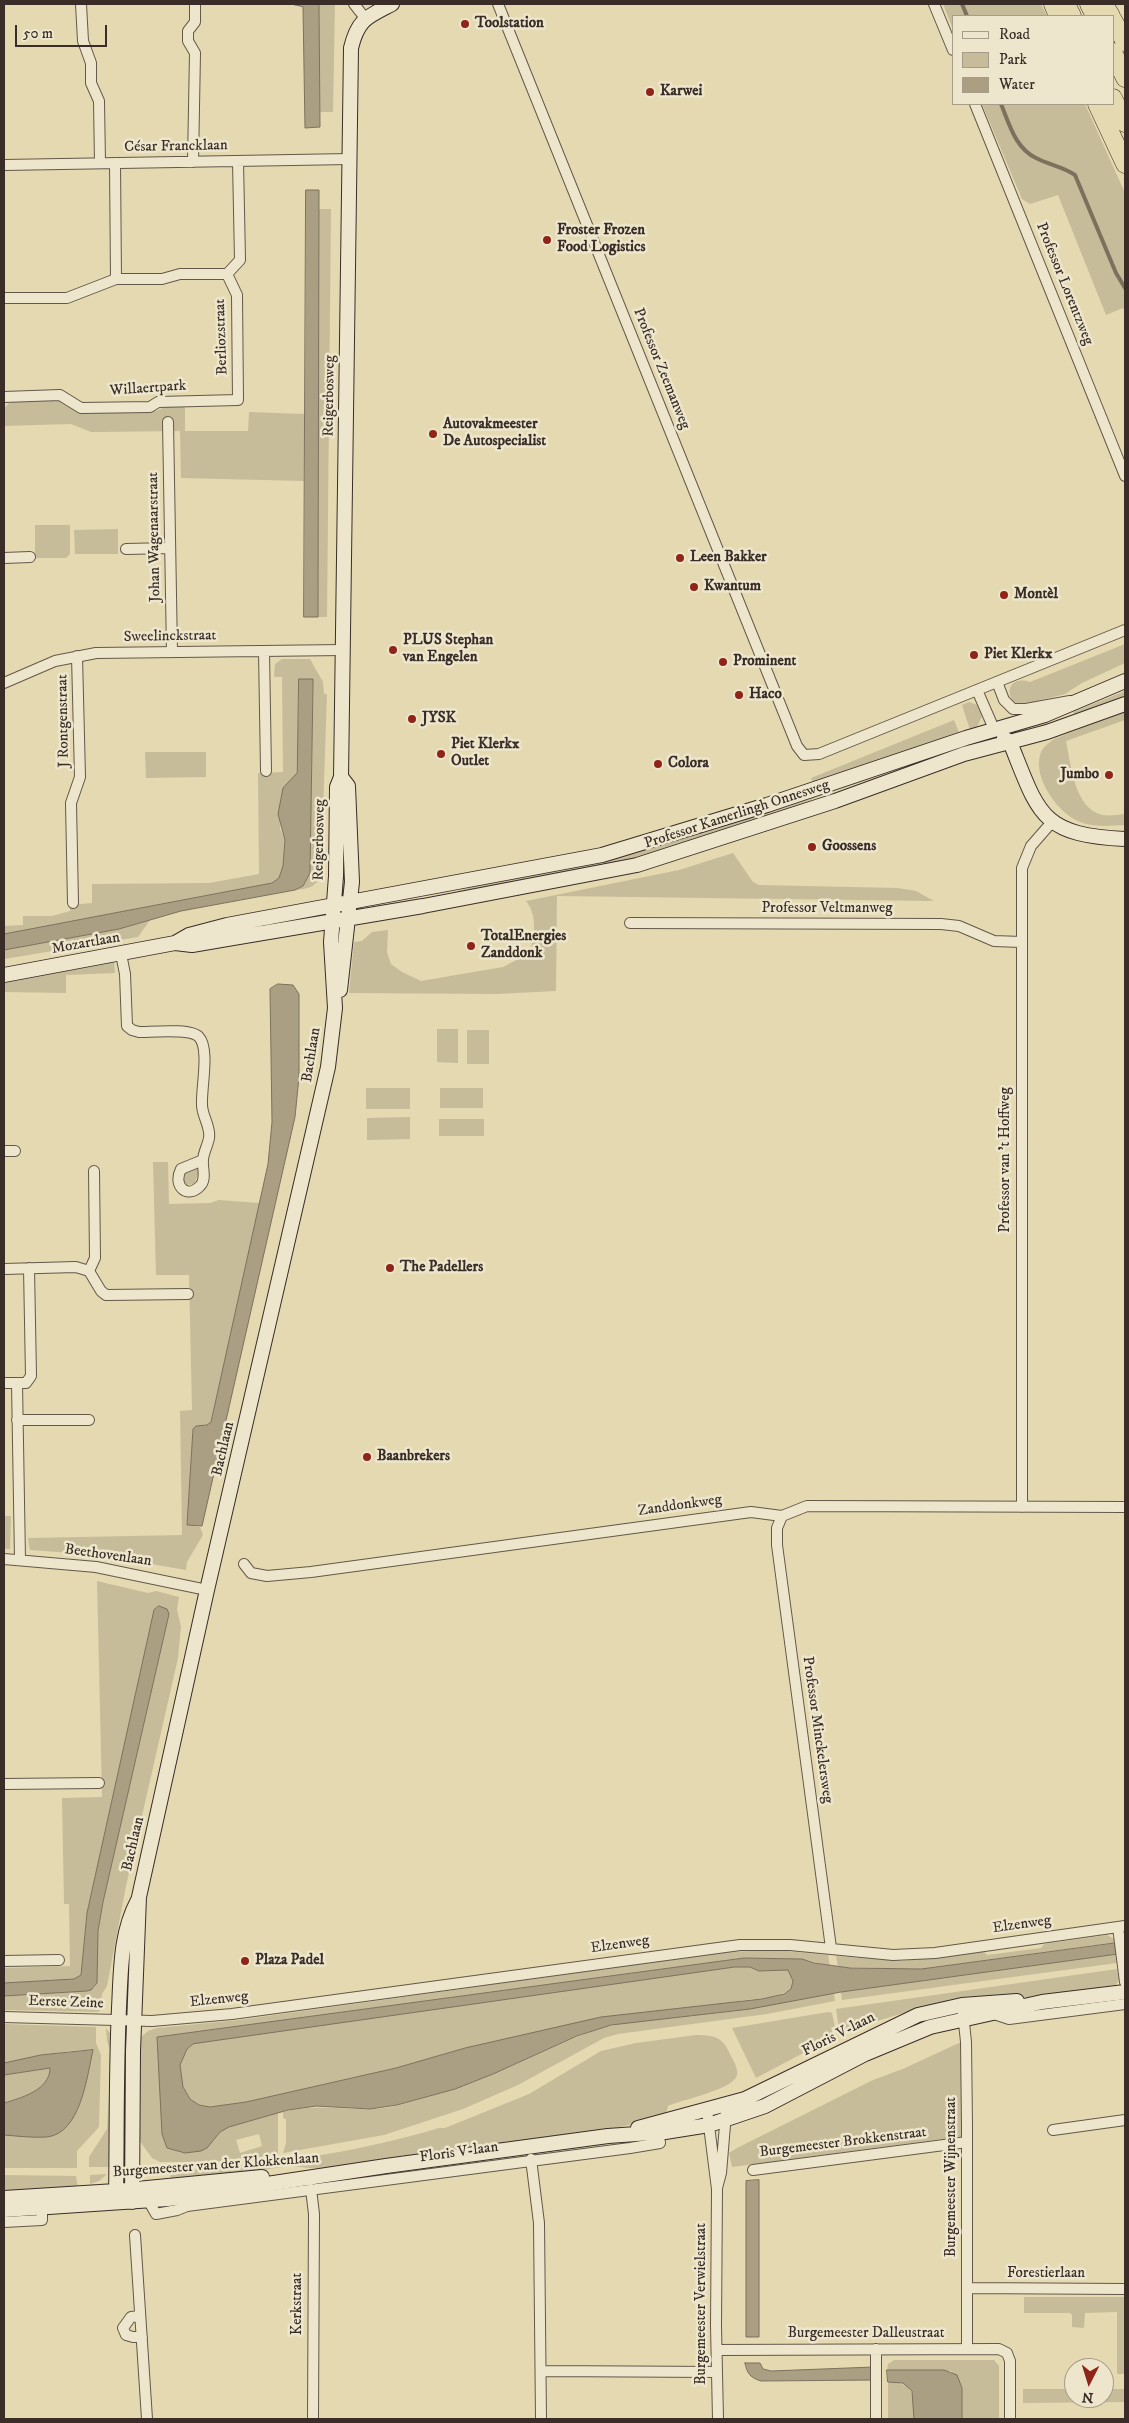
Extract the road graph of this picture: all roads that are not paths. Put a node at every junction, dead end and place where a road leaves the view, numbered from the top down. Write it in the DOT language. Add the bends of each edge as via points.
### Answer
graph roads {
  1 [pos="81,4"];
  2 [pos="195,4"];
  3 [pos="354,4"];
  4 [pos="392,4"];
  5 [pos="498,4"];
  6 [pos="934,4"];
  7 [pos="1104,4"];
  8 [pos="1110,15"];
  9 [pos="365,18"];
  10 [pos="1114,22"];
  11 [pos="1125,42"];
  12 [pos="952,48"];
  13 [pos="1114,54"];
  14 [pos="1125,78"];
  15 [pos="1114,100"];
  16 [pos="975,105"];
  17 [pos="1097,105"];
  18 [pos="1125,123"];
  19 [pos="350,159"];
  20 [pos="238,161"];
  21 [pos="193,162"];
  22 [pos="100,163"];
  23 [pos="115,163"];
  24 [pos="1125,164"];
  25 [pos="4,165"];
  26 [pos="227,274"];
  27 [pos="116,279"];
  28 [pos="4,298"];
  29 [pos="4,396"];
  30 [pos="238,400"];
  31 [pos="168,422"];
  32 [pos="1125,476"];
  33 [pos="170,548"];
  34 [pos="126,549"];
  35 [pos="30,557"];
  36 [pos="4,558"];
  37 [pos="1125,630"];
  38 [pos="343,650"];
  39 [pos="264,651"];
  40 [pos="172,652"];
  41 [pos="77,656"];
  42 [pos="1125,681"];
  43 [pos="997,682"];
  44 [pos="4,683"];
  45 [pos="977,690"];
  46 [pos="1079,700"];
  47 [pos="1125,704"];
  48 [pos="1015,723"];
  49 [pos="994,729"];
  50 [pos="1010,742"];
  51 [pos="266,771"];
  52 [pos="341,777"];
  53 [pos="1052,822"];
  54 [pos="1125,839"];
  55 [pos="350,902"];
  56 [pos="73,903"];
  57 [pos="334,905"];
  58 [pos="348,919"];
  59 [pos="332,921"];
  60 [pos="630,923"];
  61 [pos="1021,942"];
  62 [pos="175,943"];
  63 [pos="121,954"];
  64 [pos="4,975"];
  65 [pos="335,1008"];
  66 [pos="4,1151"];
  67 [pos="15,1151"];
  68 [pos="203,1160"];
  69 [pos="94,1171"];
  70 [pos="4,1268"];
  71 [pos="29,1268"];
  72 [pos="89,1271"];
  73 [pos="188,1294"];
  74 [pos="4,1383"];
  75 [pos="21,1383"];
  76 [pos="17,1420"];
  77 [pos="89,1420"];
  78 [pos="1022,1506"];
  79 [pos="1125,1507"];
  80 [pos="782,1516"];
  81 [pos="4,1559"];
  82 [pos="20,1560"];
  83 [pos="244,1564"];
  84 [pos="207,1590"];
  85 [pos="99,1783"];
  86 [pos="4,1784"];
  87 [pos="1121,1927"];
  88 [pos="831,1948"];
  89 [pos="59,1960"];
  90 [pos="4,1961"];
  91 [pos="1125,1982"];
  92 [pos="1125,1992"];
  93 [pos="1042,2002"];
  94 [pos="1125,2004"];
  95 [pos="963,2011"];
  96 [pos="990,2012"];
  97 [pos="4,2016"];
  98 [pos="127,2020"];
  99 [pos="725,2105"];
  100 [pos="707,2110"];
  101 [pos="727,2120"];
  102 [pos="1125,2120"];
  103 [pos="709,2124"];
  104 [pos="658,2128"];
  105 [pos="1053,2130"];
  106 [pos="968,2142"];
  107 [pos="531,2159"];
  108 [pos="753,2170"];
  109 [pos="330,2174"];
  110 [pos="717,2189"];
  111 [pos="311,2190"];
  112 [pos="132,2196"];
  113 [pos="116,2197"];
  114 [pos="4,2198"];
  115 [pos="148,2200"];
  116 [pos="42,2202"];
  117 [pos="4,2210"];
  118 [pos="4,2222"];
  119 [pos="135,2235"];
  120 [pos="967,2288"];
  121 [pos="1125,2289"];
  122 [pos="140,2316"];
  123 [pos="142,2337"];
  124 [pos="876,2349"];
  125 [pos="967,2349"];
  126 [pos="717,2350"];
  127 [pos="541,2371"];
  128 [pos="717,2372"];
  129 [pos="147,2419"];
  130 [pos="313,2419"];
  131 [pos="541,2419"];
  132 [pos="718,2419"];
  133 [pos="876,2419"];
  134 [pos="1010,2419"];
  1 -- 22 [label="street" via="82,41 90,63 91,83 99,101"];
  2 -- 21 [label="street" via="195,22 188,31 188,41 195,53"];
  3 -- 9 [label="street"];
  4 -- 9 [label="street"];
  5 -- 45 [label="street, Professor Zeemanweg" via="797,746 804,755 819,754"];
  6 -- 12 [label="street"];
  7 -- 8 [label="highway"];
  9 -- 19 [label="street, Reigerbosweg" via="358,26 351,48"];
  10 -- 11 [label="highway"];
  13 -- 14 [label="highway"];
  15 -- 18 [label="highway"];
  16 -- 32 [label="street, Professor Lorentzweg"];
  17 -- 24 [label="highway"];
  19 -- 20 [label="street, César Francklaan"];
  19 -- 38 [label="street, Reigerbosweg"];
  20 -- 21 [label="street, César Francklaan"];
  20 -- 26 [label="street" via="240,260"];
  21 -- 23 [label="street, César Francklaan"];
  22 -- 23 [label="street, César Francklaan"];
  22 -- 25 [label="street, César Francklaan"];
  23 -- 27 [label="street"];
  26 -- 27 [label="street"];
  26 -- 30 [label="street, Berliozstraat" via="237,295"];
  27 -- 28 [label="street" via="67,298"];
  29 -- 30 [label="street, Willaertpark" via="60,396 81,408 150,407 158,402"];
  31 -- 33 [label="street, Johan Wagenaarstraat"];
  33 -- 34 [label="street"];
  33 -- 40 [label="street, Johan Wagenaarstraat"];
  35 -- 36 [label="street"];
  37 -- 43 [label="street"];
  38 -- 39 [label="street, Sweelinckstraat"];
  38 -- 52 [label="street, Reigerbosweg"];
  39 -- 40 [label="street, Sweelinckstraat"];
  39 -- 51 [label="street"];
  40 -- 41 [label="street, Sweelinckstraat"];
  41 -- 44 [label="street, Sweelinckstraat" via="55,661"];
  41 -- 56 [label="street, J Rontgenstraat" via="80,777 71,803"];
  42 -- 46 [label="street, Professor Kamerlingh Onnesweg"];
  43 -- 45 [label="street"];
  43 -- 46 [label="street" via="1004,700 1013,709"];
  45 -- 49 [label="street"];
  46 -- 48 [label="street, Professor Kamerlingh Onnesweg" via="1045,715"];
  47 -- 50 [label="street, Professor Kamerlingh Onnesweg"];
  48 -- 49 [label="street, Professor Kamerlingh Onnesweg"];
  48 -- 50 [label="street"];
  49 -- 50 [label="street"];
  49 -- 55 [label="street, Professor Kamerlingh Onnesweg" via="774,803 602,855"];
  50 -- 53 [label="street" via="1038,807"];
  50 -- 58 [label="street, Professor Kamerlingh Onnesweg" via="964,754 835,801 637,865"];
  52 -- 55 [label="street, Reigerbosweg" via="348,786"];
  52 -- 57 [label="street, Reigerbosweg" via="337,787"];
  53 -- 54 [label="street" via="1062,829 1093,837"];
  53 -- 61 [label="street, Professor van 't Hoffweg" via="1031,846 1022,868"];
  55 -- 57 [label="street, Professor Kamerlingh Onnesweg"];
  55 -- 58 [label="street, Reigerbosweg"];
  57 -- 59 [label="street, Reigerbosweg"];
  57 -- 62 [label="street, Mozartlaan" via="227,925 189,935"];
  58 -- 59 [label="street, Professor Kamerlingh Onnesweg"];
  58 -- 65 [label="street, Bachlaan" via="340,992"];
  59 -- 62 [label="street, Mozartlaan" via="192,945"];
  59 -- 65 [label="street, Bachlaan"];
  60 -- 61 [label="street, Professor Veltmanweg" via="941,924 960,926 994,941"];
  61 -- 78 [label="street, Professor van 't Hoffweg"];
  62 -- 63 [label="street, Mozartlaan"];
  63 -- 64 [label="street, Mozartlaan"];
  63 -- 68 [label="street" via="128,1026 139,1032 188,1032 198,1035 203,1042 202,1105 209,1138"];
  65 -- 84 [label="street, Bachlaan" via="320,1103"];
  66 -- 67 [label="street"];
  69 -- 72 [label="street" via="95,1258"];
  70 -- 71 [label="street"];
  71 -- 72 [label="street" via="76,1267"];
  71 -- 75 [label="street" via="31,1376"];
  72 -- 73 [label="street" via="106,1295"];
  74 -- 75 [label="street"];
  75 -- 76 [label="street"];
  76 -- 77 [label="street"];
  76 -- 82 [label="street"];
  78 -- 79 [label="street, Zanddonkweg"];
  78 -- 80 [label="street, Zanddonkweg" via="807,1506"];
  80 -- 83 [label="street, Zanddonkweg" via="742,1513 267,1576 251,1573"];
  80 -- 88 [label="street, Professor Minckelersweg" via="777,1528 777,1545"];
  81 -- 82 [label="street, Beethovenlaan"];
  82 -- 84 [label="street, Beethovenlaan" via="125,1571"];
  84 -- 98 [label="street, Bachlaan" via="139,1897 128,1918 122,1953"];
  85 -- 86 [label="street"];
  87 -- 88 [label="street, Elzenweg" via="935,1953 893,1955"];
  87 -- 91 [label="street, Elzenweg"];
  88 -- 98 [label="street, Elzenweg" via="740,1944 232,2014"];
  89 -- 90 [label="street"];
  92 -- 93 [label="street, Floris V-laan"];
  93 -- 95 [label="street, Floris V-laan" via="995,2001"];
  93 -- 96 [label="street, Floris V-laan"];
  94 -- 96 [label="street, Floris V-laan" via="1009,2019"];
  95 -- 96 [label="street, Floris V-laan"];
  95 -- 99 [label="street, Floris V-laan" via="940,2008 898,2023 768,2089"];
  95 -- 101 [label="street, Floris V-laan" via="865,2054 765,2106"];
  95 -- 106 [label="street, Burgemeester Wijnenstraat"];
  97 -- 98 [label="street, Eerste Zeine"];
  98 -- 112 [label="street, Bachlaan"];
  98 -- 113 [label="street, Bachlaan"];
  99 -- 100 [label="street, Floris V-laan"];
  99 -- 101 [label="street, Burgemeester Verwielstraat"];
  100 -- 103 [label="street, Burgemeester Verwielstraat"];
  100 -- 104 [label="street, Floris V-laan"];
  101 -- 103 [label="street, Floris V-laan"];
  101 -- 110 [label="street, Burgemeester Verwielstraat"];
  102 -- 105 [label="street"];
  103 -- 104 [label="street, Floris V-laan"];
  103 -- 110 [label="street, Burgemeester Verwielstraat"];
  104 -- 107 [label="street, Floris V-laan" via="660,2143"];
  104 -- 109 [label="street, Floris V-laan"];
  106 -- 108 [label="street, Burgemeester Brokkenstraat"];
  106 -- 120 [label="street, Burgemeester Wijnenstraat"];
  107 -- 111 [label="street, Floris V-laan"];
  107 -- 127 [label="street" via="539,2215"];
  109 -- 112 [label="street, Burgemeester van der Klokkenlaan" via="253,2178"];
  109 -- 115 [label="street, Burgemeester van der Klokkenlaan"];
  110 -- 126 [label="street, Burgemeester Verwielstraat"];
  111 -- 115 [label="street, Burgemeester van der Klokkenlaan" via="187,2206 156,2214"];
  111 -- 130 [label="street, Kerkstraat" via="314,2214"];
  112 -- 113 [label="street, Burgemeester van der Klokkenlaan"];
  112 -- 115 [label="street, Burgemeester van der Klokkenlaan"];
  113 -- 116 [label="street, Burgemeester van der Klokkenlaan"];
  114 -- 116 [label="street, Burgemeester van der Klokkenlaan"];
  116 -- 117 [label="street, Burgemeester van der Klokkenlaan"];
  116 -- 118 [label="street" via="42,2220"];
  119 -- 122 [label="street"];
  120 -- 121 [label="street, Forestierlaan"];
  120 -- 125 [label="street, Burgemeester Wijnenstraat"];
  122 -- 123 [label="street"];
  122 -- 123 [label="street" via="131,2317 123,2328 126,2335"];
  123 -- 129 [label="street"];
  124 -- 125 [label="street, Burgemeester Dalleustraat"];
  124 -- 126 [label="street, Burgemeester Dalleustraat"];
  124 -- 133 [label="street"];
  125 -- 134 [label="street, Burgemeester Dalleustraat" via="1006,2353 1010,2361"];
  126 -- 128 [label="street, Burgemeester Verwielstraat"];
  127 -- 128 [label="street"];
  127 -- 131 [label="street"];
  128 -- 132 [label="street, Burgemeester Verwielstraat"];
}
